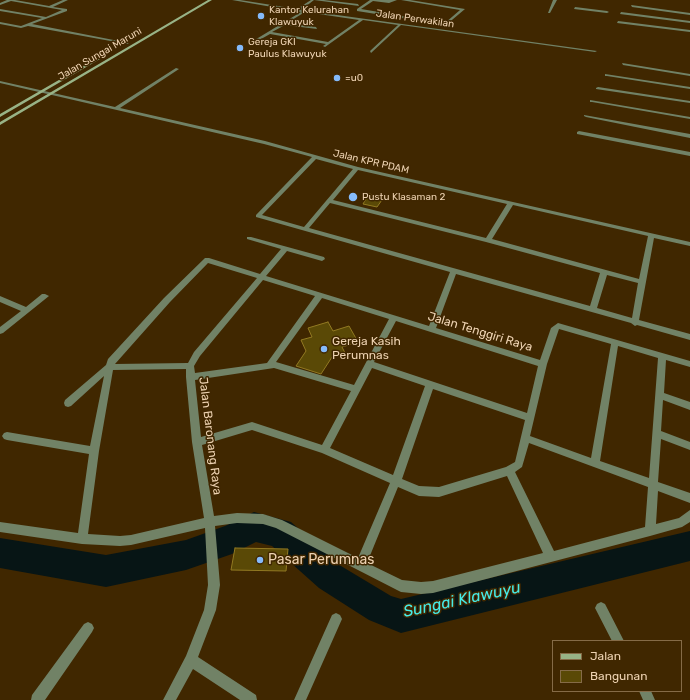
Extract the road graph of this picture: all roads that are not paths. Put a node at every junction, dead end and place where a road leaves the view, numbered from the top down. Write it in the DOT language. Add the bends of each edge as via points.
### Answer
graph roads {
  1 [pos="10,0"];
  2 [pos="66,0"];
  3 [pos="202,0"];
  4 [pos="210,0"];
  5 [pos="234,0"];
  6 [pos="313,0"];
  7 [pos="316,0"];
  8 [pos="396,0"];
  9 [pos="403,0"];
  10 [pos="555,0"];
  11 [pos="577,2"];
  12 [pos="0,4"];
  13 [pos="358,5"];
  14 [pos="632,6"];
  15 [pos="49,7"];
  16 [pos="0,10"];
  17 [pos="298,10"];
  18 [pos="304,11"];
  19 [pos="549,12"];
  20 [pos="607,12"];
  21 [pos="621,13"];
  22 [pos="690,14"];
  23 [pos="46,18"];
  24 [pos="400,18"];
  25 [pos="362,19"];
  26 [pos="618,22"];
  27 [pos="690,22"];
  28 [pos="0,23"];
  29 [pos="286,24"];
  30 [pos="393,24"];
  31 [pos="29,25"];
  32 [pos="400,25"];
  33 [pos="316,28"];
  34 [pos="690,31"];
  35 [pos="270,33"];
  36 [pos="254,42"];
  37 [pos="126,43"];
  38 [pos="329,43"];
  39 [pos="120,47"];
  40 [pos="322,47"];
  41 [pos="595,51"];
  42 [pos="371,52"];
  43 [pos="100,58"];
  44 [pos="623,64"];
  45 [pos="177,70"];
  46 [pos="607,75"];
  47 [pos="690,75"];
  48 [pos="0,82"];
  49 [pos="598,88"];
  50 [pos="690,88"];
  51 [pos="40,92"];
  52 [pos="49,94"];
  53 [pos="592,101"];
  54 [pos="690,102"];
  55 [pos="117,108"];
  56 [pos="0,116"];
  57 [pos="586,116"];
  58 [pos="690,118"];
  59 [pos="0,124"];
  60 [pos="579,133"];
  61 [pos="690,136"];
  62 [pos="690,154"];
  63 [pos="316,157"];
  64 [pos="357,168"];
  65 [pos="328,201"];
  66 [pos="511,204"];
  67 [pos="305,229"];
  68 [pos="651,236"];
  69 [pos="250,238"];
  70 [pos="488,240"];
  71 [pos="690,244"];
  72 [pos="286,249"];
  73 [pos="322,258"];
  74 [pos="454,271"];
  75 [pos="604,272"];
  76 [pos="262,277"];
  77 [pos="642,282"];
  78 [pos="320,295"];
  79 [pos="45,296"];
  80 [pos="0,299"];
  81 [pos="27,310"];
  82 [pos="593,310"];
  83 [pos="393,319"];
  84 [pos="635,323"];
  85 [pos="0,330"];
  86 [pos="431,330"];
  87 [pos="690,337"];
  88 [pos="615,343"];
  89 [pos="662,357"];
  90 [pos="370,364"];
  91 [pos="543,364"];
  92 [pos="690,364"];
  93 [pos="270,365"];
  94 [pos="190,366"];
  95 [pos="109,367"];
  96 [pos="190,377"];
  97 [pos="430,386"];
  98 [pos="357,389"];
  99 [pos="659,395"];
  100 [pos="68,403"];
  101 [pos="690,406"];
  102 [pos="530,418"];
  103 [pos="656,433"];
  104 [pos="7,436"];
  105 [pos="526,438"];
  106 [pos="197,442"];
  107 [pos="690,446"];
  108 [pos="324,450"];
  109 [pos="94,451"];
  110 [pos="595,464"];
  111 [pos="509,471"];
  112 [pos="396,481"];
  113 [pos="653,486"];
  114 [pos="690,498"];
  115 [pos="690,515"];
  116 [pos="210,525"];
  117 [pos="0,527"];
  118 [pos="650,531"];
  119 [pos="82,539"];
  120 [pos="551,557"];
  121 [pos="360,566"];
  122 [pos="600,608"];
  123 [pos="336,619"];
  124 [pos="88,628"];
  125 [pos="617,640"];
  126 [pos="191,660"];
  127 [pos="37,700"];
  128 [pos="169,700"];
  129 [pos="252,700"];
  130 [pos="300,700"];
  1 -- 12 [label="street"];
  1 -- 15 [label="street"];
  2 -- 15 [label="street"];
  3 -- 37 [label="main road, Jalan Sungai Maruni"];
  4 -- 52 [label="main road, Jalan Sungai Maruni"];
  5 -- 17 [label="street, Jalan Perwakilan"];
  6 -- 17 [label="street"];
  7 -- 13 [label="street"];
  8 -- 24 [label="street" via="371,0 358,10"];
  9 -- 24 [label="street" via="463,9 446,24"];
  10 -- 19 [label="street"];
  11 -- 20 [label="street" via="574,10"];
  14 -- 22 [label="street"];
  15 -- 23 [label="street" via="67,10"];
  16 -- 23 [label="street"];
  17 -- 18 [label="street, Jalan Perwakilan"];
  18 -- 25 [label="street, Jalan Perwakilan"];
  18 -- 29 [label="street"];
  21 -- 27 [label="street"];
  23 -- 31 [label="street"];
  24 -- 30 [label="street"];
  25 -- 30 [label="street, Jalan Perwakilan"];
  25 -- 38 [label="street"];
  26 -- 34 [label="street"];
  28 -- 31 [label="street" via="19,27"];
  29 -- 33 [label="street"];
  29 -- 35 [label="street"];
  30 -- 32 [label="street, Jalan Perwakilan"];
  31 -- 37 [label="street"];
  32 -- 41 [label="street, Jalan Perwakilan"];
  32 -- 42 [label="street"];
  35 -- 36 [label="street"];
  35 -- 38 [label="street"];
  37 -- 39 [label="main road, Jalan Sungai Maruni"];
  38 -- 40 [label="street"];
  43 -- 51 [label="main road, Jalan Sungai Maruni"];
  44 -- 47 [label="street"];
  45 -- 55 [label="street"];
  46 -- 50 [label="street"];
  48 -- 51 [label="street, Jalan KPR PDAM"];
  49 -- 54 [label="street"];
  51 -- 52 [label="street, Jalan KPR PDAM"];
  51 -- 56 [label="main road, Jalan Sungai Maruni"];
  52 -- 55 [label="street, Jalan KPR PDAM"];
  52 -- 59 [label="main road, Jalan Sungai Maruni"];
  53 -- 58 [label="street"];
  55 -- 63 [label="street, Jalan KPR PDAM"];
  57 -- 61 [label="street"];
  60 -- 62 [label="street"];
  63 -- 64 [label="street, Jalan KPR PDAM"];
  63 -- 67 [label="street" via="258,216"];
  64 -- 65 [label="street"];
  64 -- 66 [label="street, Jalan KPR PDAM"];
  65 -- 67 [label="street"];
  65 -- 70 [label="street"];
  66 -- 68 [label="street, Jalan KPR PDAM"];
  66 -- 70 [label="street"];
  67 -- 74 [label="street"];
  68 -- 71 [label="street, Jalan KPR PDAM"];
  68 -- 77 [label="street"];
  69 -- 72 [label="street"];
  70 -- 75 [label="street"];
  72 -- 73 [label="street"];
  72 -- 76 [label="street, Jalan Baronang Raya"];
  74 -- 82 [label="street"];
  74 -- 86 [label="street"];
  75 -- 77 [label="street"];
  75 -- 82 [label="street"];
  76 -- 78 [label="street, Jalan Tenggiri Raya"];
  76 -- 94 [label="street, Jalan Baronang Raya" via="197,354"];
  76 -- 95 [label="street, Jalan Tenggiri Raya" via="210,260 205,261 114,357"];
  77 -- 84 [label="street"];
  78 -- 83 [label="street, Jalan Tenggiri Raya"];
  78 -- 93 [label="street"];
  79 -- 81 [label="street"];
  80 -- 81 [label="street"];
  81 -- 85 [label="street"];
  82 -- 84 [label="street"];
  83 -- 86 [label="street, Jalan Tenggiri Raya"];
  83 -- 90 [label="street"];
  84 -- 87 [label="street"];
  86 -- 91 [label="street, Jalan Tenggiri Raya"];
  88 -- 89 [label="street, Jalan Tenggiri Raya"];
  88 -- 91 [label="street, Jalan Tenggiri Raya" via="557,326"];
  88 -- 110 [label="street"];
  89 -- 92 [label="street, Jalan Tenggiri Raya"];
  89 -- 99 [label="street"];
  90 -- 97 [label="street"];
  90 -- 98 [label="street"];
  91 -- 102 [label="street"];
  93 -- 96 [label="street"];
  93 -- 98 [label="street"];
  94 -- 95 [label="street"];
  94 -- 96 [label="street, Jalan Baronang Raya"];
  95 -- 100 [label="street"];
  95 -- 109 [label="street"];
  96 -- 106 [label="street, Jalan Baronang Raya"];
  97 -- 102 [label="street"];
  97 -- 112 [label="street"];
  98 -- 108 [label="street"];
  99 -- 101 [label="street"];
  99 -- 103 [label="street"];
  102 -- 105 [label="street"];
  103 -- 107 [label="street"];
  103 -- 113 [label="street"];
  104 -- 109 [label="street"];
  105 -- 110 [label="street"];
  105 -- 111 [label="street" via="519,464"];
  106 -- 108 [label="street" via="252,426"];
  106 -- 116 [label="street, Jalan Baronang Raya"];
  108 -- 112 [label="street"];
  109 -- 119 [label="street"];
  110 -- 113 [label="street"];
  111 -- 112 [label="street" via="439,492 419,491"];
  111 -- 120 [label="street"];
  112 -- 121 [label="street"];
  113 -- 114 [label="street"];
  113 -- 118 [label="street"];
  115 -- 118 [label="street" via="682,522"];
  116 -- 119 [label="street" via="131,540"];
  116 -- 121 [label="street" via="251,517 269,520"];
  116 -- 126 [label="street, Jalan Baronang Raya" via="214,585 210,610"];
  117 -- 119 [label="street"];
  118 -- 120 [label="street"];
  120 -- 121 [label="street" via="421,588 405,587"];
  122 -- 125 [label="street"];
  123 -- 130 [label="street"];
  124 -- 127 [label="street"];
  126 -- 128 [label="street, Jalan Baronang Raya"];
  126 -- 129 [label="street"];
}
